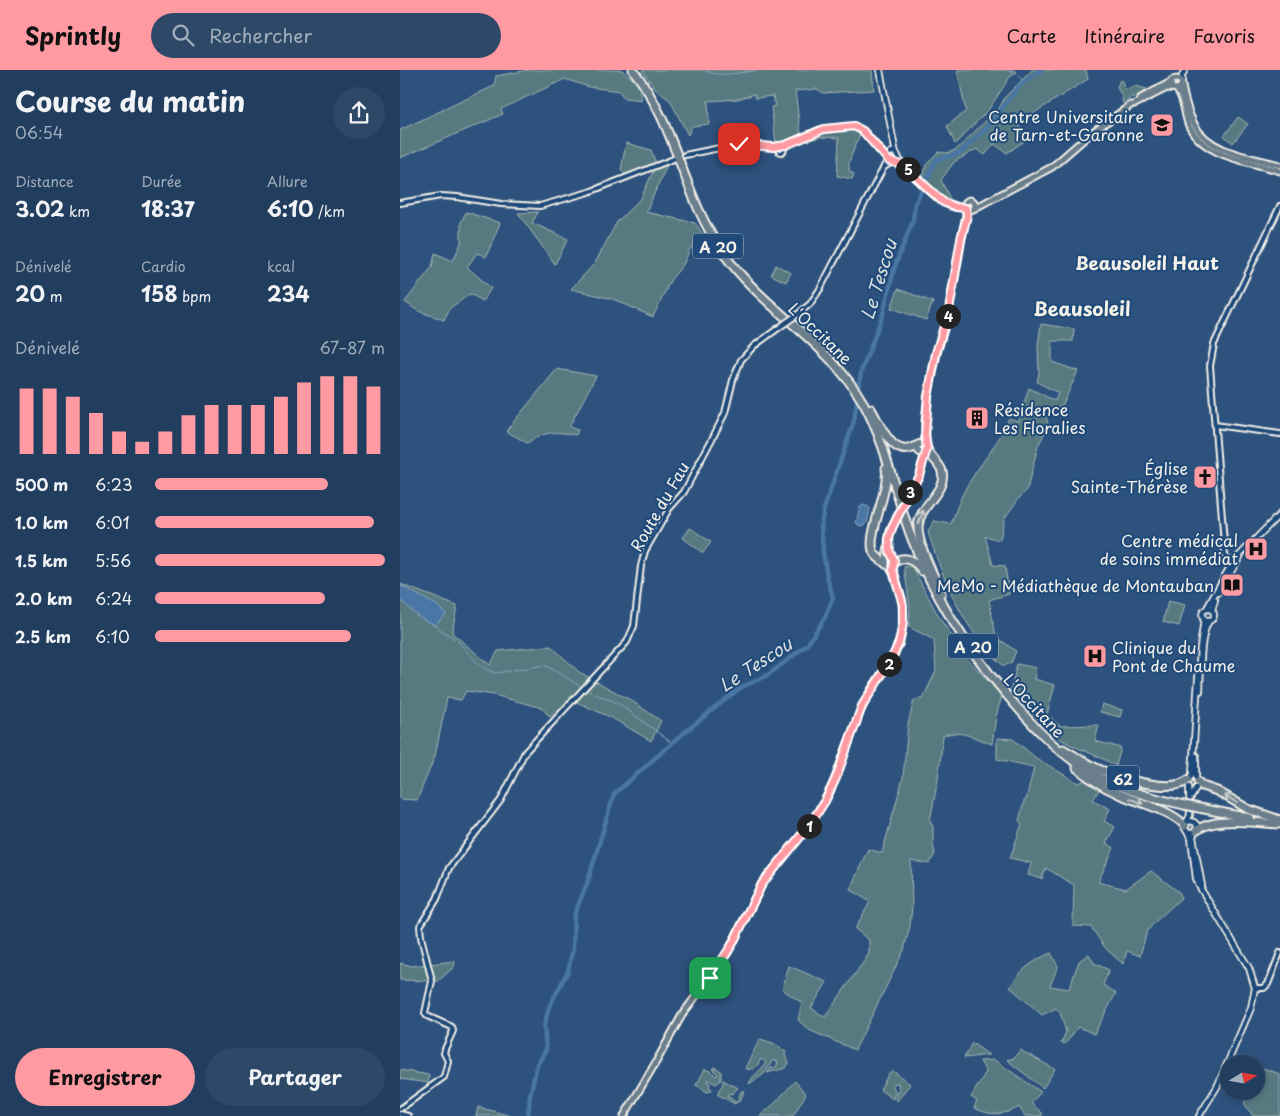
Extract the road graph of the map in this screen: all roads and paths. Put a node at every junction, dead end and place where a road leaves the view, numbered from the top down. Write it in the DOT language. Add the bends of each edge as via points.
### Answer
graph roads {
  1 [pos="633,70"];
  2 [pos="637,70"];
  3 [pos="880,70"];
  4 [pos="1184,70"];
  5 [pos="1177,85"];
  6 [pos="893,144"];
  7 [pos="685,155"];
  8 [pos="889,155"];
  9 [pos="897,155"];
  10 [pos="676,158"];
  11 [pos="893,162"];
  12 [pos="903,165"];
  13 [pos="1280,166"];
  14 [pos="883,169"];
  15 [pos="1280,170"];
  16 [pos="986,201"];
  17 [pos="400,204"];
  18 [pos="1280,206"];
  19 [pos="969,208"];
  20 [pos="854,385"];
  21 [pos="865,402"];
  22 [pos="1215,425"];
  23 [pos="878,434"];
  24 [pos="1280,434"];
  25 [pos="923,448"];
  26 [pos="1280,514"];
  27 [pos="890,562"];
  28 [pos="1233,565"];
  29 [pos="940,597"];
  30 [pos="1210,609"];
  31 [pos="1206,620"];
  32 [pos="1053,746"];
  33 [pos="1063,749"];
  34 [pos="1189,782"];
  35 [pos="1197,783"];
  36 [pos="1184,803"];
  37 [pos="1194,822"];
  38 [pos="1280,822"];
  39 [pos="1186,827"];
  40 [pos="1195,831"];
  41 [pos="1194,866"];
  42 [pos="1201,883"];
  43 [pos="1207,900"];
  44 [pos="1280,953"];
  45 [pos="1255,988"];
  46 [pos="400,1110"];
  47 [pos="400,1114"];
  48 [pos="408,1116"];
  49 [pos="624,1116"];
  50 [pos="1199,1116"];
  1 -- 20 [label="highway, L'Occitane / A 20" via="660,112 700,212 723,253 755,290 825,352"];
  2 -- 20 [label="highway, L'Occitane / A 20" via="668,121 703,210 726,250 758,288 827,350"];
  3 -- 6 [label="main road"];
  4 -- 5 [label="main road"];
  5 -- 13 [label="main road" via="1194,125 1210,142"];
  5 -- 15 [label="main road" via="1190,127 1202,141 1219,153"];
  5 -- 16 [label="main road" via="1133,103 1090,133 1052,167"];
  6 -- 8 [label="main road"];
  6 -- 9 [label="main road"];
  7 -- 8 [label="street" via="739,144 781,148 819,130 850,126 860,128"];
  8 -- 9 [label="main road"];
  8 -- 11 [label="main road"];
  8 -- 14 [label="street, Route du Fau"];
  9 -- 11 [label="main road"];
  9 -- 12 [label="main road"];
  10 -- 17 [label="street" via="589,192 540,206 442,196"];
  11 -- 12 [label="main road"];
  11 -- 14 [label="street"];
  12 -- 19 [label="main road" via="940,200"];
  14 -- 46 [label="street, Route du Fau, bridge" via="810,304 754,346 741,360 725,412 712,439 643,558 634,626 628,642 534,741 501,800 449,868 437,899 420,926 432,980 425,1012 452,1027 444,1053 448,1062 444,1076"];
  16 -- 19 [label="main road"];
  16 -- 19 [label="main road" via="974,202"];
  18 -- 22 [label="street" via="1214,344 1210,366"];
  19 -- 25 [label="main road" via="949,310 931,376"];
  20 -- 21 [label="highway, L'Occitane / A 20"];
  21 -- 23 [label="highway, L'Occitane / A 20"];
  21 -- 25 [label="highway" via="893,444 904,449"];
  21 -- 29 [label="highway, L'Occitane / A 20" via="881,433 915,537"];
  22 -- 24 [label="street"];
  22 -- 28 [label="street" via="1225,556"];
  23 -- 27 [label="highway" via="886,480 872,546 876,556"];
  23 -- 29 [label="highway, L'Occitane / A 20" via="912,538"];
  25 -- 27 [label="main road, bridge" via="919,475 890,532"];
  29 -- 25 [label="highway, one-way" via="919,533 919,522 942,479 940,466"];
  26 -- 28 [label="main road"];
  27 -- 29 [label="highway" via="903,558 916,563"];
  27 -- 49 [label="main road" via="903,605 900,640 860,712 828,795 808,827 762,884 727,954 682,1015"];
  28 -- 30 [label="main road"];
  28 -- 30 [label="main road"];
  29 -- 32 [label="highway, L'Occitane / A 20" via="984,668"];
  29 -- 33 [label="highway, L'Occitane / A 20" via="987,666 1031,719"];
  30 -- 31 [label="main road" via="1202,613"];
  30 -- 31 [label="main road" via="1214,616"];
  31 -- 34 [label="main road" via="1200,648"];
  31 -- 35 [label="main road" via="1196,753"];
  32 -- 36 [label="highway, L'Occitane / A 20" via="1080,766 1118,786"];
  32 -- 39 [label="highway, 62, one-way" via="1100,785 1152,806"];
  33 -- 34 [label="highway, 62" via="1099,770 1123,778 1162,785"];
  33 -- 36 [label="highway, L'Occitane / A 20" via="1112,780"];
  34 -- 35 [label="main road"];
  34 -- 35 [label="main road"];
  34 -- 39 [label="main road" via="1190,815"];
  35 -- 37 [label="main road" via="1192,795"];
  38 -- 35 [label="highway, one-way"];
  36 -- 38 [label="highway, L'Occitane / A 20"];
  37 -- 39 [label="main road"];
  37 -- 40 [label="main road"];
  38 -- 40 [label="highway" via="1236,821 1202,826"];
  39 -- 40 [label="main road"];
  39 -- 41 [label="main road" via="1191,838"];
  40 -- 42 [label="main road"];
  41 -- 42 [label="main road"];
  41 -- 43 [label="main road" via="1197,881"];
  42 -- 43 [label="main road"];
  43 -- 45 [label="main road" via="1250,968"];
  44 -- 45 [label="street" via="1268,984 1264,988"];
  45 -- 50 [label="main road" via="1251,1008 1217,1087"];
  47 -- 48 [label="street"];
}
